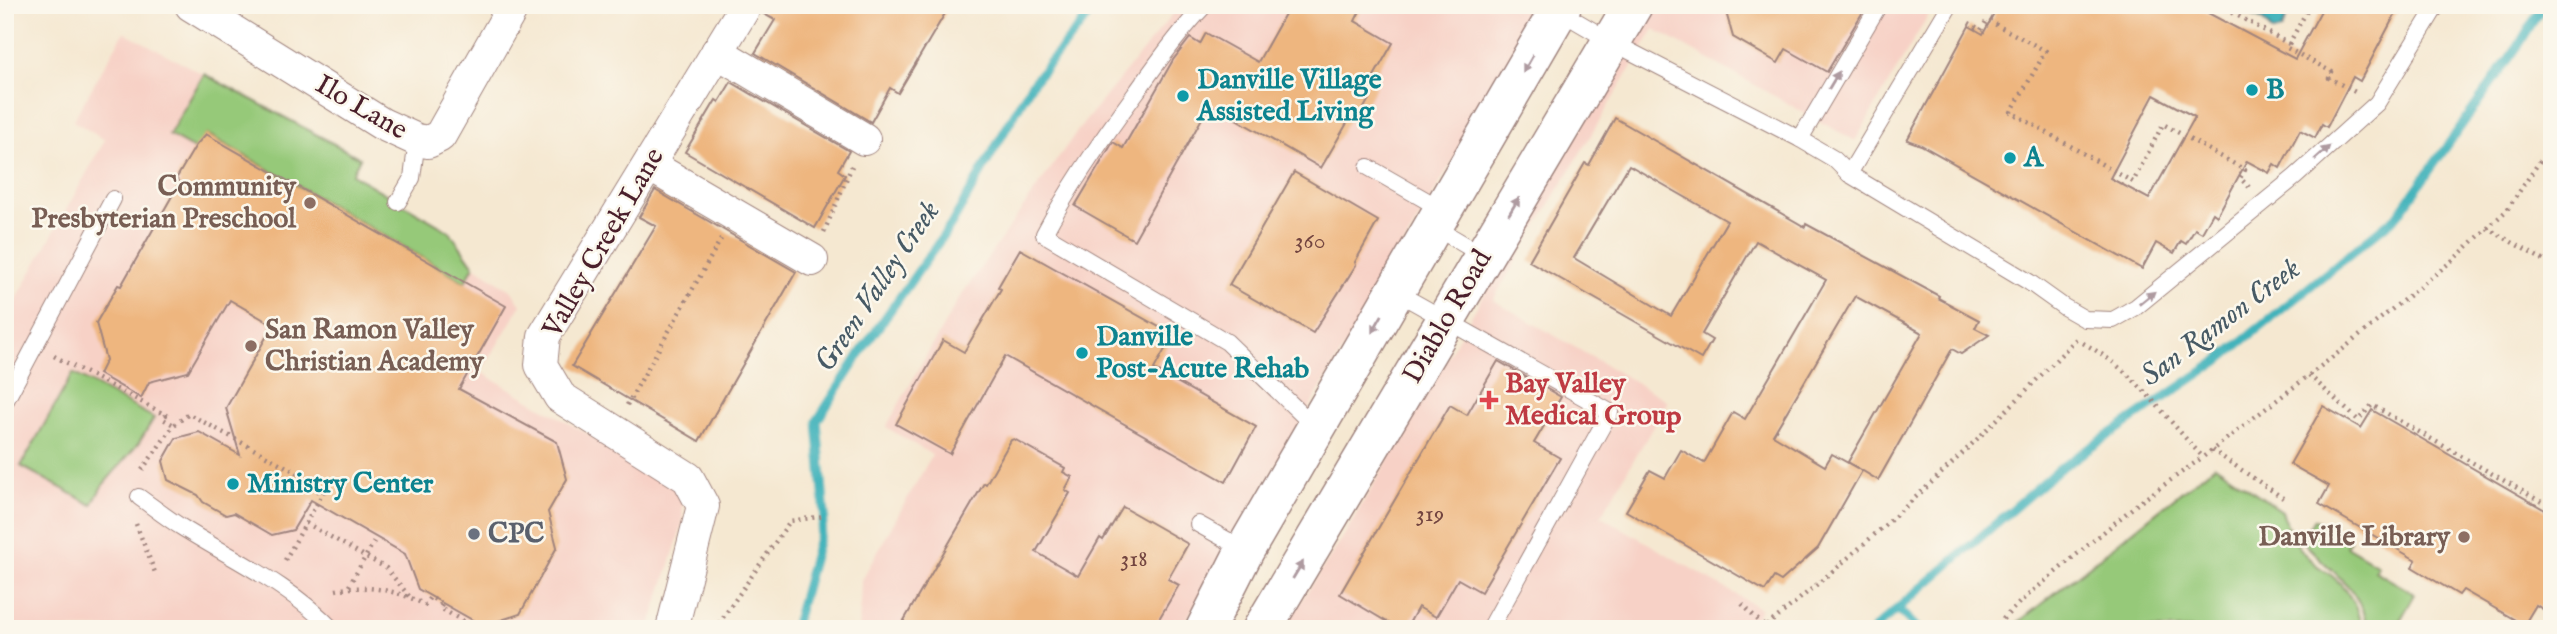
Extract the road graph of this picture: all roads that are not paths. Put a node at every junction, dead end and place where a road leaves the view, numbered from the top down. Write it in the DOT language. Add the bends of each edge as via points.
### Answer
graph roads {
  1 [pos="191,5"];
  2 [pos="514,5"];
  3 [pos="746,5"];
  4 [pos="1205,5"];
  5 [pos="1633,5"];
  6 [pos="1879,5"];
  7 [pos="1950,5"];
  8 [pos="2437,5"];
  9 [pos="1553,7"];
  10 [pos="1612,42"];
  11 [pos="717,52"];
  12 [pos="864,139"];
  13 [pos="1800,139"];
  14 [pos="417,140"];
  15 [pos="649,165"];
  16 [pos="1368,167"];
  17 [pos="1849,174"];
  18 [pos="113,199"];
  19 [pos="398,202"];
  20 [pos="1438,218"];
  21 [pos="1485,256"];
  22 [pos="812,260"];
  23 [pos="1396,292"];
  24 [pos="1448,320"];
  25 [pos="5,402"];
  26 [pos="1317,428"];
  27 [pos="139,497"];
  28 [pos="1198,524"];
  29 [pos="1245,550"];
  30 [pos="1495,627"];
  31 [pos="332,629"];
  32 [pos="672,629"];
  33 [pos="1205,629"];
  34 [pos="1262,629"];
  1 -- 14 [label="street, Ilo Lane" via="382,124"];
  2 -- 14 [label="street, Ilo Lane" via="440,136 428,142"];
  3 -- 11 [label="street, Valley Creek Lane"];
  4 -- 26 [label="lane" via="1101,139 1044,234 1227,342"];
  5 -- 10 [label="street, Diablo Road"];
  13 -- 6 [label="lane, one-way"];
  7 -- 17 [label="lane"];
  17 -- 8 [label="lane, one-way" via="2085,319 2113,320 2136,307 2295,177 2377,103"];
  9 -- 10 [label="lane"];
  9 -- 20 [label="street, Diablo Road, one-way"];
  10 -- 13 [label="lane"];
  21 -- 10 [label="street, Diablo Road, one-way"];
  11 -- 12 [label="street"];
  11 -- 15 [label="street, Valley Creek Lane"];
  13 -- 17 [label="lane"];
  14 -- 19 [label="lane" via="412,178"];
  15 -- 22 [label="street"];
  15 -- 32 [label="street, Valley Creek Lane" via="544,336 541,365 560,397 688,478 703,506"];
  16 -- 20 [label="lane"];
  18 -- 25 [label="lane"];
  20 -- 21 [label="lane"];
  20 -- 23 [label="street, Diablo Road"];
  21 -- 24 [label="street, Diablo Road"];
  23 -- 24 [label="lane"];
  23 -- 26 [label="street, Diablo Road, one-way"];
  24 -- 30 [label="lane" via="1610,412"];
  34 -- 24 [label="street, Diablo Road, one-way"];
  26 -- 29 [label="street, Diablo Road"];
  27 -- 31 [label="lane" via="313,609"];
  28 -- 29 [label="lane"];
  29 -- 33 [label="street, Diablo Road"];
}
